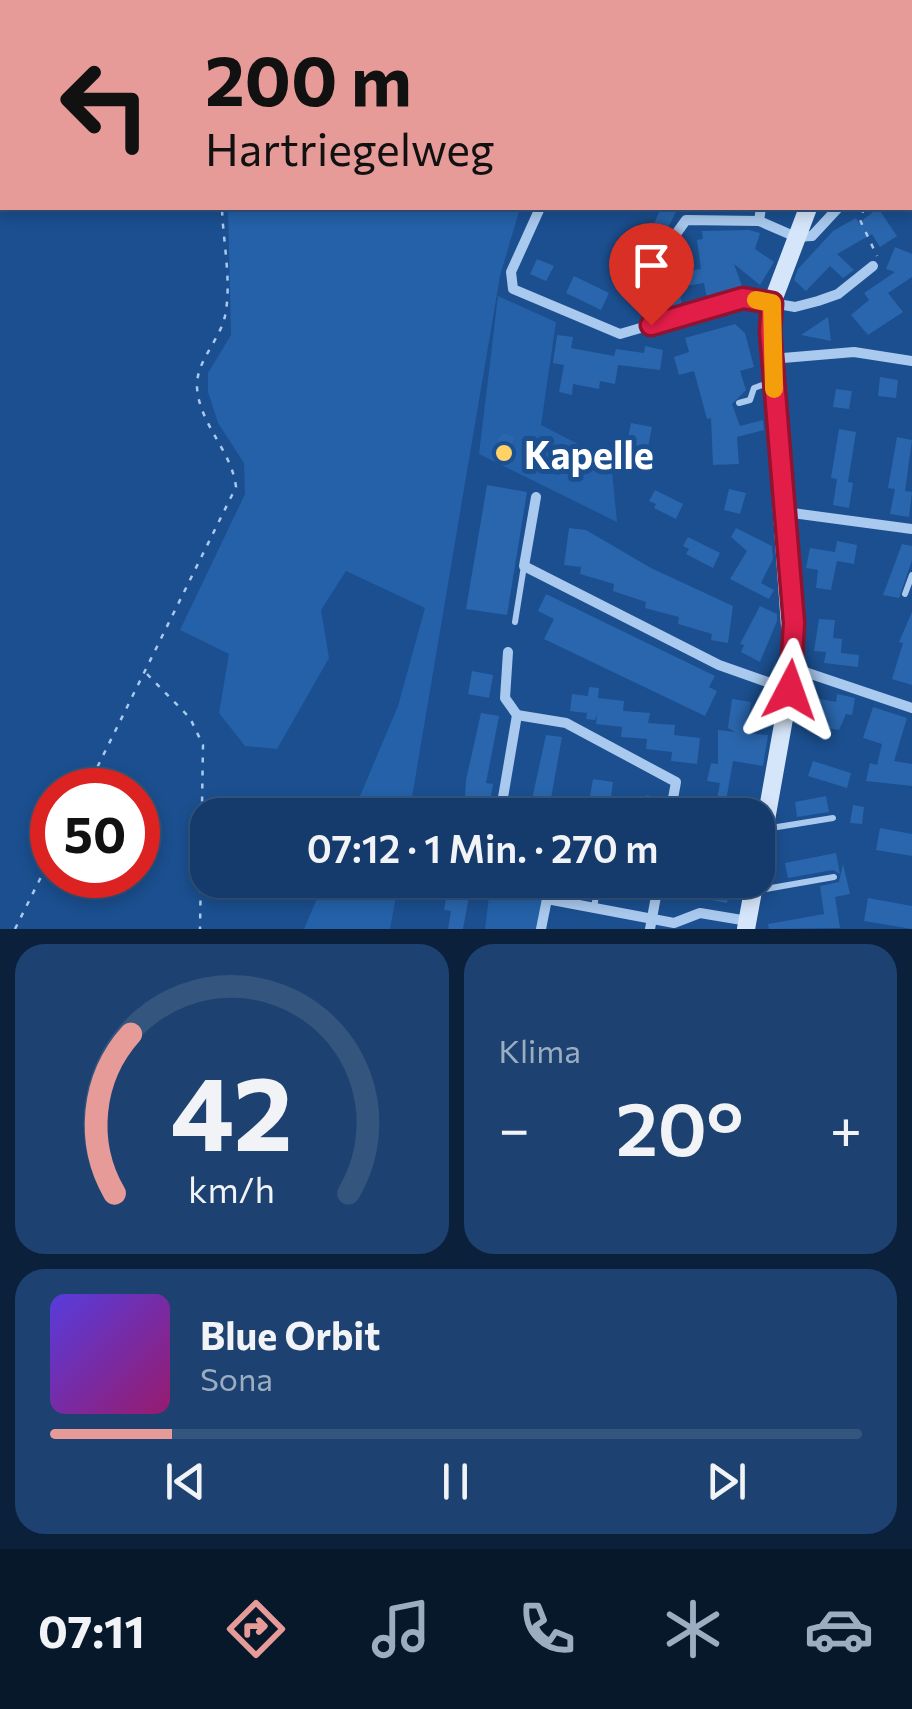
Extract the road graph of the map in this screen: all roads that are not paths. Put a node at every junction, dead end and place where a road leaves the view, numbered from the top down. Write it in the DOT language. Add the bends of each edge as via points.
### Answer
graph roads {
  1 [pos="539,210"];
  2 [pos="761,210"];
  3 [pos="807,210"];
  4 [pos="836,210"];
  5 [pos="759,221"];
  6 [pos="796,237"];
  7 [pos="672,241"];
  8 [pos="873,266"];
  9 [pos="772,303"];
  10 [pos="772,359"];
  11 [pos="912,360"];
  12 [pos="774,381"];
  13 [pos="739,403"];
  14 [pos="536,497"];
  15 [pos="785,512"];
  16 [pos="912,530"];
  17 [pos="524,566"];
  18 [pos="912,576"];
  19 [pos="904,594"];
  20 [pos="515,622"];
  21 [pos="508,652"];
  22 [pos="794,668"];
  23 [pos="790,690"];
  24 [pos="912,708"];
  25 [pos="517,715"];
  26 [pos="503,798"];
  27 [pos="673,798"];
  28 [pos="770,798"];
  29 [pos="833,818"];
  30 [pos="775,828"];
  31 [pos="834,876"];
  32 [pos="775,883"];
  33 [pos="596,898"];
  34 [pos="656,898"];
  35 [pos="752,898"];
  36 [pos="547,899"];
  37 [pos="594,908"];
  38 [pos="651,924"];
  39 [pos="747,925"];
  40 [pos="541,929"];
  1 -- 9 [label="street" via="510,272 513,289 610,333 743,298"];
  2 -- 5 [label="street"];
  3 -- 6 [label="main road"];
  4 -- 6 [label="street" via="812,236"];
  5 -- 6 [label="street"];
  5 -- 7 [label="street" via="697,217 686,220"];
  6 -- 9 [label="main road"];
  8 -- 9 [label="street" via="830,298"];
  9 -- 10 [label="main road"];
  10 -- 11 [label="street" via="854,352"];
  10 -- 12 [label="main road"];
  12 -- 13 [label="lane"];
  12 -- 15 [label="main road"];
  14 -- 17 [label="street"];
  15 -- 16 [label="street"];
  15 -- 22 [label="main road"];
  17 -- 20 [label="lane"];
  17 -- 23 [label="street" via="719,665"];
  18 -- 19 [label="lane"];
  21 -- 25 [label="street" via="505,698"];
  22 -- 23 [label="main road"];
  22 -- 24 [label="street"];
  23 -- 28 [label="main road"];
  25 -- 26 [label="street"];
  25 -- 27 [label="street" via="566,723 676,782"];
  29 -- 30 [label="lane"];
  31 -- 32 [label="lane"];
  33 -- 37 [label="lane"];
  34 -- 38 [label="street"];
  35 -- 39 [label="main road"];
  36 -- 37 [label="street"];
  36 -- 40 [label="street"];
  37 -- 38 [label="street"];
  38 -- 39 [label="street" via="700,913"];
}
